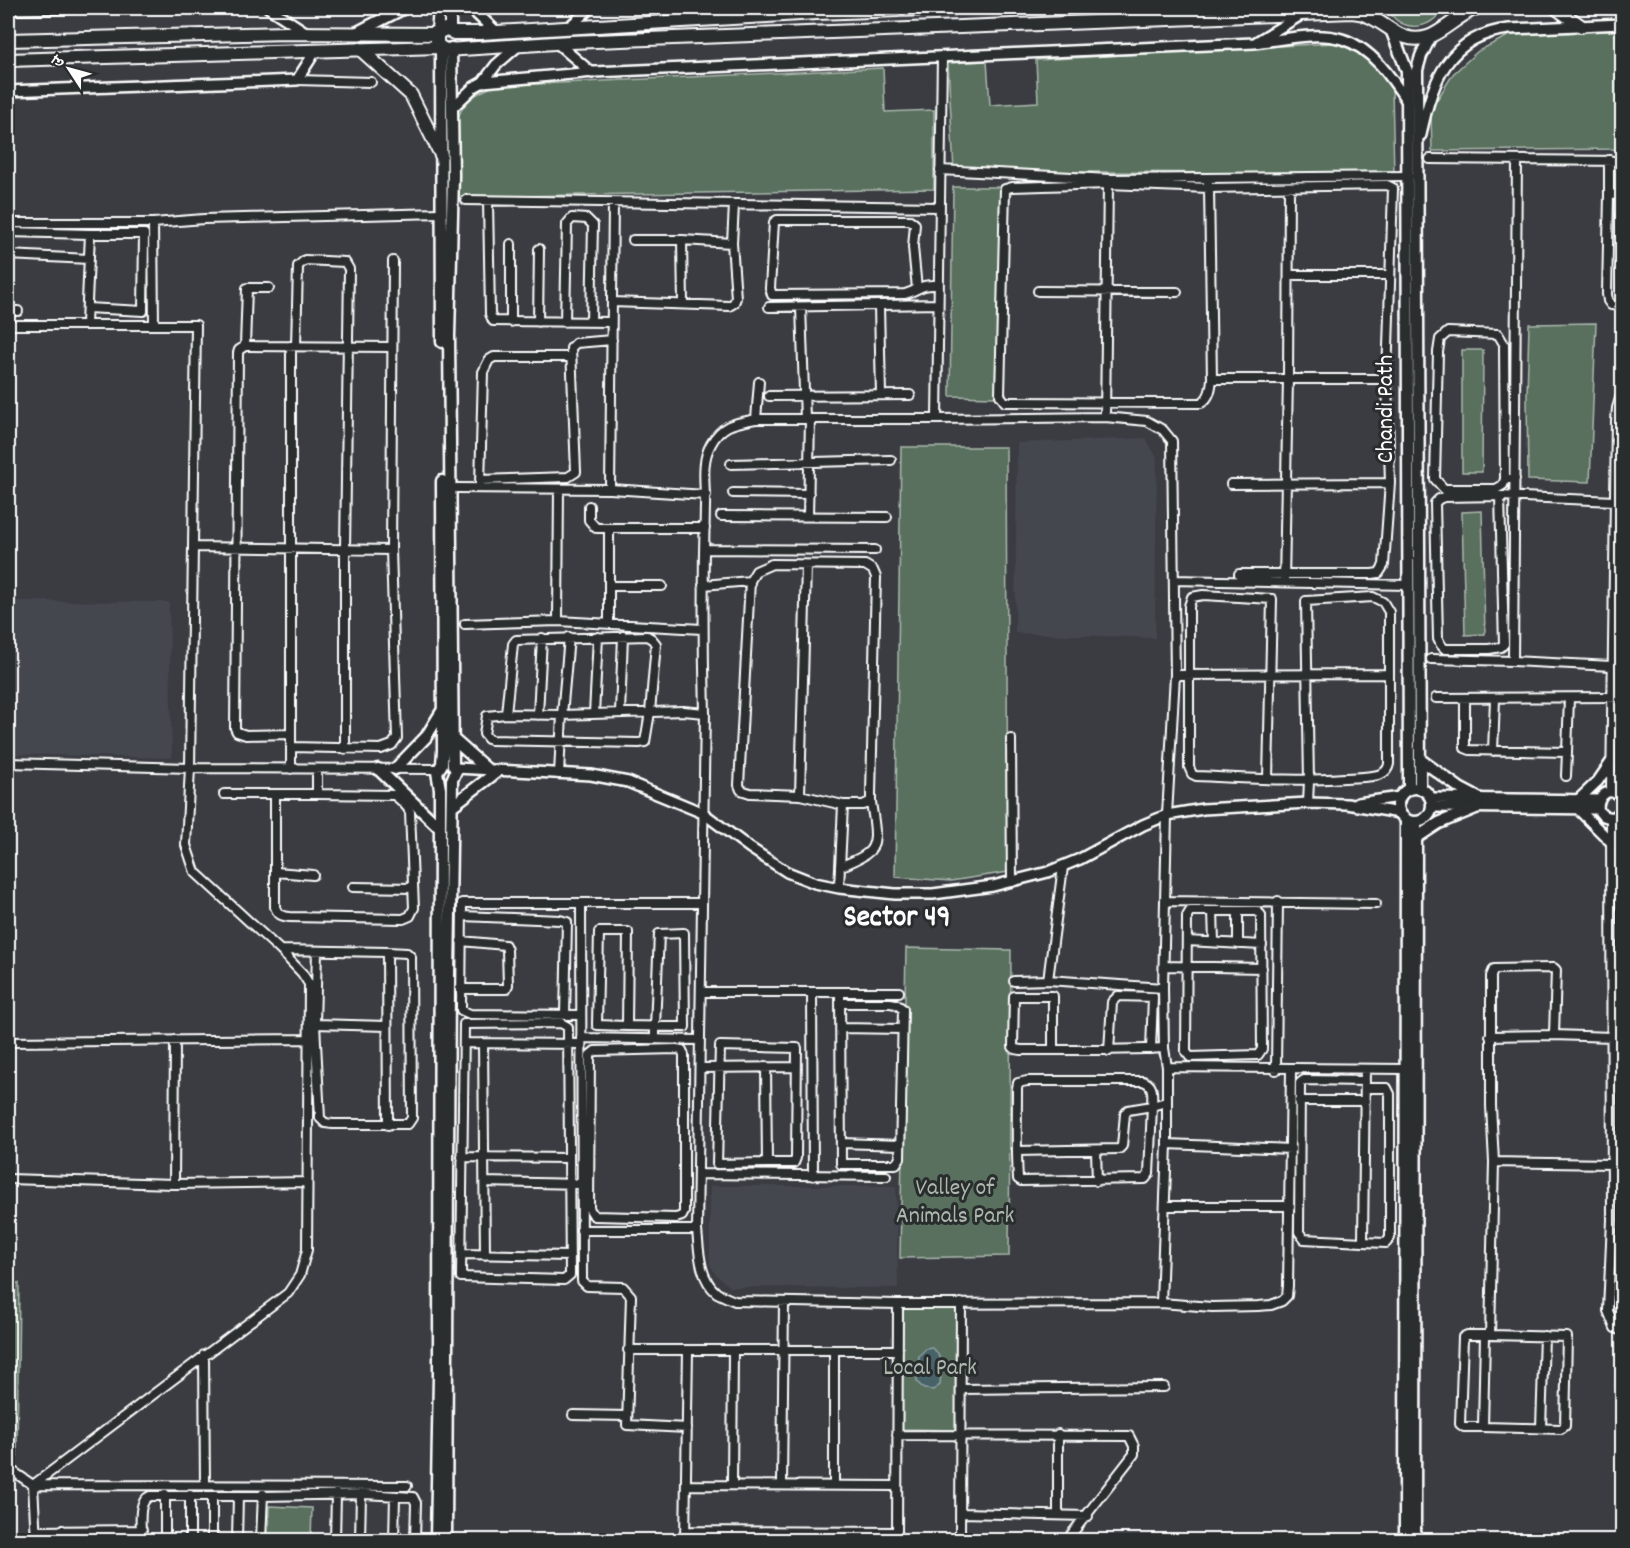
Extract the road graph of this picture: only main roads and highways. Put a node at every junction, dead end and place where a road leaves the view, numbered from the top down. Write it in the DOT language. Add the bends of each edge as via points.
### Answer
graph roads {
  1 [pos="404,8"];
  2 [pos="439,8"];
  3 [pos="450,8"];
  4 [pos="471,8"];
  5 [pos="952,8"];
  6 [pos="1376,8"];
  7 [pos="1456,8"];
  8 [pos="1476,8"];
  9 [pos="1556,8"];
  10 [pos="1445,26"];
  11 [pos="1581,26"];
  12 [pos="1389,29"];
  13 [pos="447,32"];
  14 [pos="496,32"];
  15 [pos="356,33"];
  16 [pos="1431,36"];
  17 [pos="8,40"];
  18 [pos="444,48"];
  19 [pos="360,49"];
  20 [pos="8,60"];
  21 [pos="441,155"];
  22 [pos="443,710"];
  23 [pos="453,739"];
  24 [pos="1420,760"];
  25 [pos="378,769"];
  26 [pos="395,769"];
  27 [pos="445,769"];
  28 [pos="1420,789"];
  29 [pos="1404,793"];
  30 [pos="452,807"];
  31 [pos="1407,818"];
  32 [pos="440,828"];
  33 [pos="1416,838"];
  34 [pos="436,1540"];
  35 [pos="446,1540"];
  36 [pos="1405,1540"];
  37 [pos="1415,1540"];
  1 -- 15 [label="main road"];
  2 -- 13 [label="main road"];
  3 -- 13 [label="main road"];
  4 -- 14 [label="main road"];
  5 -- 14 [label="highway"];
  6 -- 12 [label="highway"];
  7 -- 10 [label="highway"];
  8 -- 10 [label="highway"];
  9 -- 11 [label="highway"];
  10 -- 16 [label="highway"];
  12 -- 16 [label="highway" via="1412,39"];
  12 -- 18 [label="highway" via="1377,19 1359,13 1302,14"];
  12 -- 29 [label="main road, Chandi Path" via="1407,71 1408,103"];
  13 -- 14 [label="highway"];
  13 -- 15 [label="highway"];
  13 -- 18 [label="highway" via="436,39"];
  13 -- 18 [label="highway" via="456,41"];
  15 -- 17 [label="highway"];
  16 -- 24 [label="main road, Chandi Path" via="1417,70"];
  18 -- 19 [label="highway"];
  18 -- 21 [label="main road"];
  18 -- 23 [label="main road" via="452,108 453,175 449,348"];
  19 -- 20 [label="highway"];
  19 -- 21 [label="highway" via="411,95"];
  21 -- 22 [label="main road"];
  22 -- 26 [label="main road" via="426,737"];
  22 -- 27 [label="main road"];
  23 -- 27 [label="main road"];
  23 -- 30 [label="main road" via="493,770"];
  24 -- 28 [label="main road, Chandi Path"];
  24 -- 33 [label="main road" via="1484,803"];
  25 -- 32 [label="main road"];
  27 -- 30 [label="main road" via="456,773 452,780"];
  27 -- 32 [label="main road"];
  28 -- 29 [label="main road"];
  28 -- 31 [label="main road" via="1431,802 1427,817"];
  29 -- 31 [label="main road" via="1398,805"];
  30 -- 35 [label="main road"];
  31 -- 33 [label="main road"];
  31 -- 36 [label="main road"];
  32 -- 34 [label="main road"];
  33 -- 37 [label="main road"];
}
